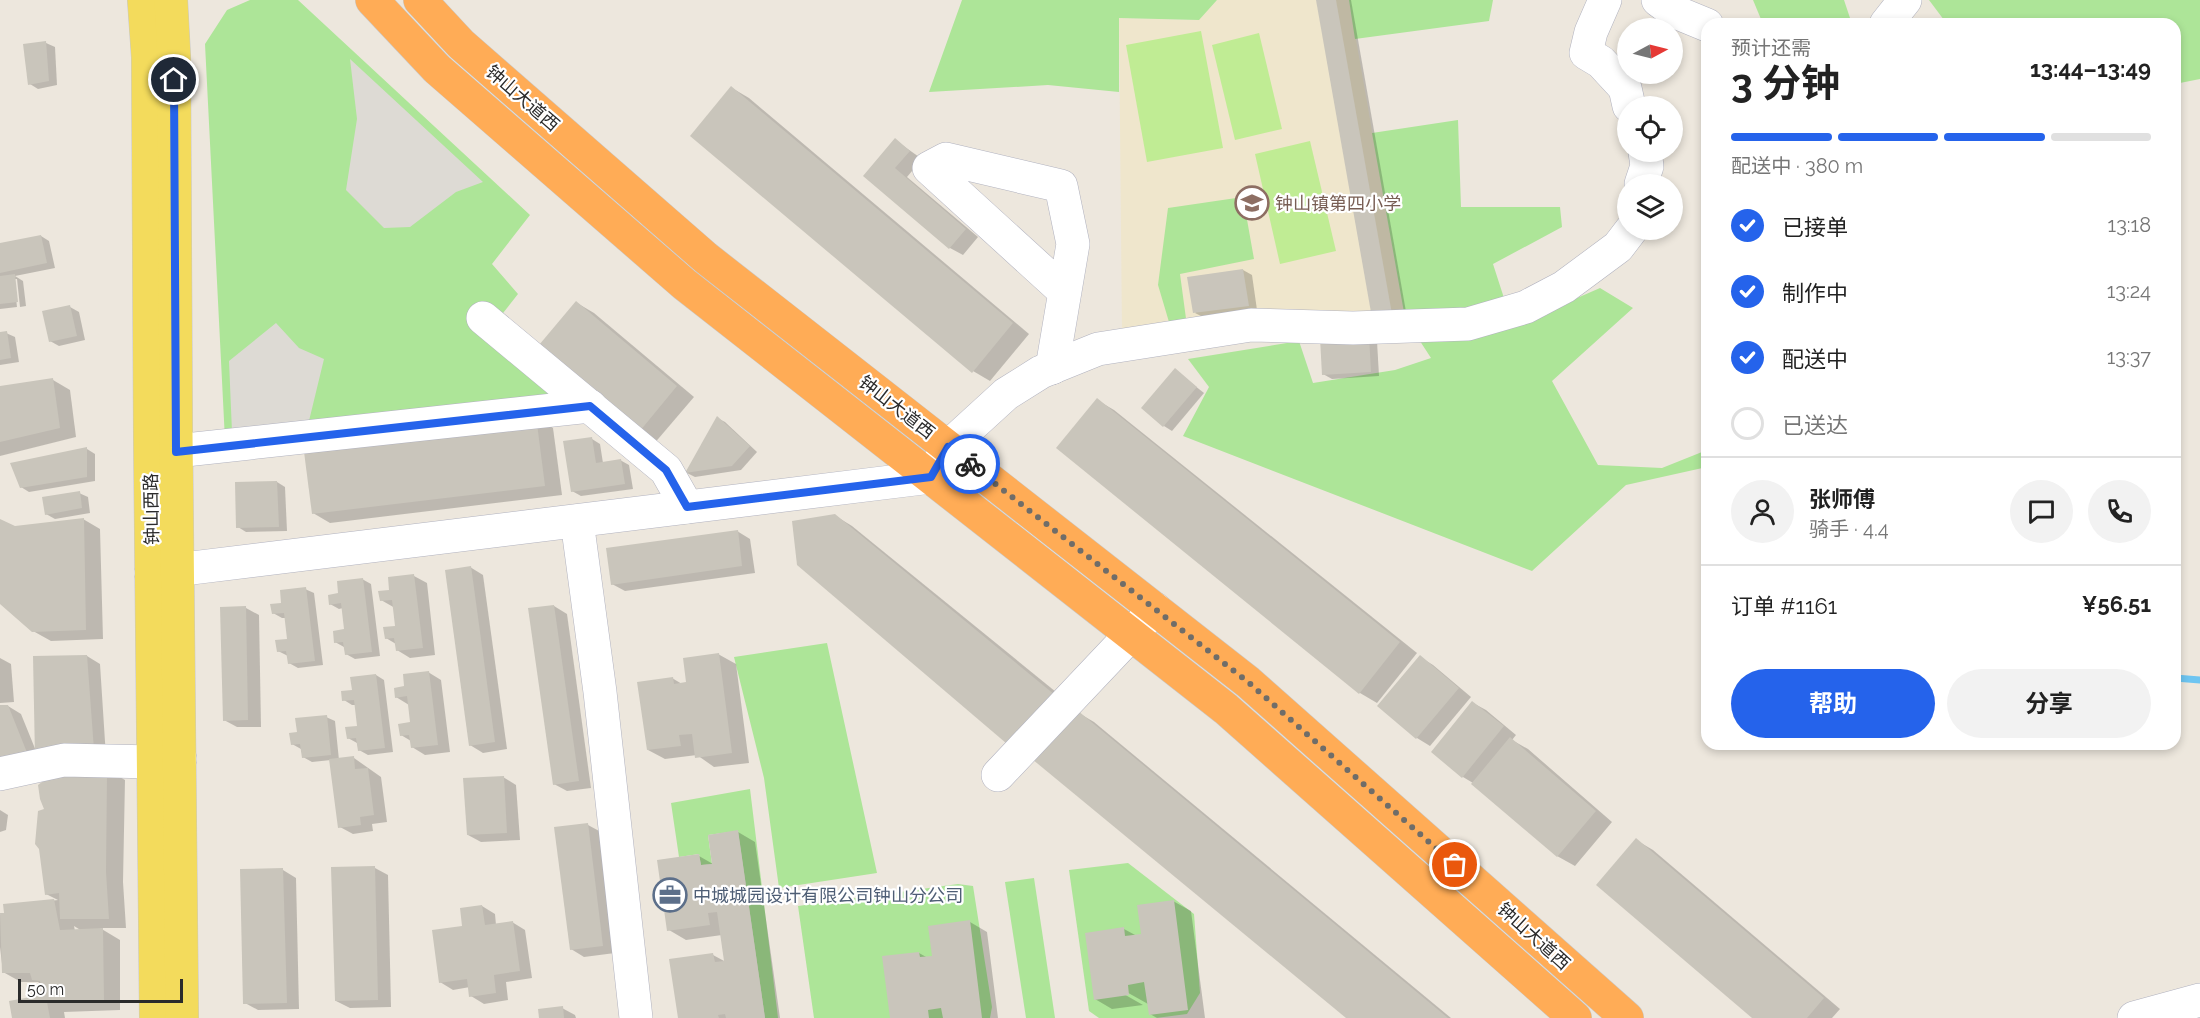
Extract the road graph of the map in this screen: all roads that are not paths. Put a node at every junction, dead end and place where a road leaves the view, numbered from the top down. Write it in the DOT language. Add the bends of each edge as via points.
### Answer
graph roads {
  1 [pos="144,0"];
  2 [pos="171,0"];
  3 [pos="195,0"];
  4 [pos="420,0"];
  5 [pos="1605,0"];
  6 [pos="1658,0"];
  7 [pos="1905,0"];
  8 [pos="372,4"];
  9 [pos="1891,18"];
  10 [pos="1701,23"];
  11 [pos="174,56"];
  12 [pos="1627,96"];
  13 [pos="1623,240"];
  14 [pos="1065,292"];
  15 [pos="483,318"];
  16 [pos="1052,368"];
  17 [pos="590,406"];
  18 [pos="948,447"];
  19 [pos="176,452"];
  20 [pos="931,477"];
  21 [pos="687,507"];
  22 [pos="577,521"];
  23 [pos="164,571"];
  24 [pos="1155,609"];
  25 [pos="1131,634"];
  26 [pos="166,760"];
  27 [pos="0,774"];
  28 [pos="998,775"];
  29 [pos="2200,1000"];
  30 [pos="156,1018"];
  31 [pos="182,1018"];
  32 [pos="636,1018"];
  33 [pos="1575,1018"];
  34 [pos="1627,1018"];
  35 [pos="2134,1018"];
  1 -- 23 [label="main road, 钟山西路"];
  2 -- 11 [label="main road, 钟山西路"];
  3 -- 11 [label="main road"];
  4 -- 18 [label="highway, 钟山大道西" via="460,44 706,258"];
  5 -- 12 [label="street" via="1586,53 1625,88"];
  6 -- 10 [label="street"];
  7 -- 9 [label="street"];
  8 -- 20 [label="highway, 钟山大道西" via="437,69 684,284"];
  11 -- 19 [label="main road, 钟山西路"];
  13 -- 16 [label="street" via="1564,287 1526,307 1468,324 1353,328 1251,325 1098,349"];
  14 -- 14 [label="street" via="1073,244 1061,186 946,159 929,168"];
  14 -- 16 [label="street"];
  15 -- 17 [label="street"];
  16 -- 18 [label="street" via="1006,394"];
  17 -- 19 [label="street"];
  17 -- 21 [label="street" via="666,470"];
  18 -- 20 [label="street"];
  18 -- 24 [label="highway, 钟山大道西"];
  19 -- 23 [label="main road, 钟山西路"];
  20 -- 21 [label="street"];
  20 -- 25 [label="highway, 钟山大道西"];
  21 -- 22 [label="street"];
  22 -- 23 [label="street"];
  22 -- 32 [label="street"];
  23 -- 26 [label="main road, 钟山西路"];
  24 -- 25 [label="street"];
  24 -- 34 [label="highway, 钟山大道西" via="1248,682"];
  25 -- 28 [label="street"];
  25 -- 33 [label="highway, 钟山大道西" via="1226,709"];
  26 -- 27 [label="street" via="64,760"];
  26 -- 30 [label="main road, 钟山西路"];
  26 -- 31 [label="main road, 钟山西路"];
  29 -- 35 [label="street"];
}
